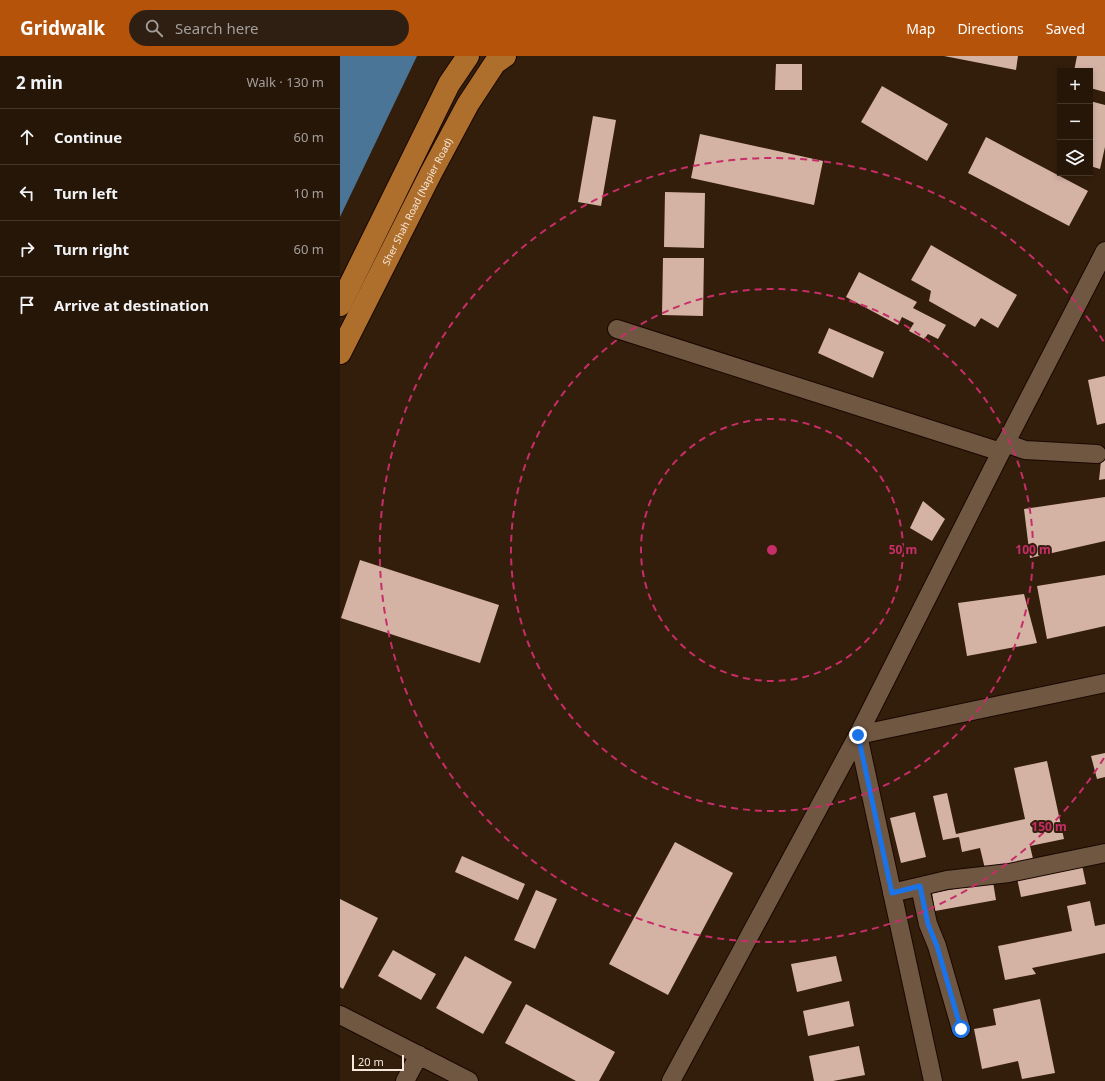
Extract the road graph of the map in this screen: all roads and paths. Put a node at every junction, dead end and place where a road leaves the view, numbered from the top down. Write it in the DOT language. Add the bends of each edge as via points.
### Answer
graph roads {
  1 [pos="468,56"];
  2 [pos="505,56"];
  3 [pos="1103,257"];
  4 [pos="340,305"];
  5 [pos="617,329"];
  6 [pos="340,353"];
  7 [pos="1003,447"];
  8 [pos="1097,454"];
  9 [pos="1105,683"];
  10 [pos="858,735"];
  11 [pos="1105,854"];
  12 [pos="920,886"];
  13 [pos="892,893"];
  14 [pos="340,1015"];
  15 [pos="961,1029"];
  16 [pos="419,1055"];
  17 [pos="405,1081"];
  18 [pos="469,1081"];
  19 [pos="671,1081"];
  20 [pos="933,1081"];
  1 -- 4 [label="main road" via="449,84"];
  2 -- 6 [label="main road, Sher Shah Road (Napier Road)" via="495,63 468,104"];
  3 -- 7 [label="street"];
  5 -- 7 [label="street"];
  7 -- 8 [label="street"];
  7 -- 10 [label="street"];
  9 -- 10 [label="street"];
  10 -- 13 [label="street"];
  10 -- 19 [label="street"];
  11 -- 12 [label="street" via="1009,873 947,880"];
  12 -- 13 [label="street"];
  12 -- 15 [label="street" via="928,924"];
  13 -- 20 [label="street"];
  14 -- 16 [label="street"];
  16 -- 17 [label="street"];
  16 -- 18 [label="street"];
}
